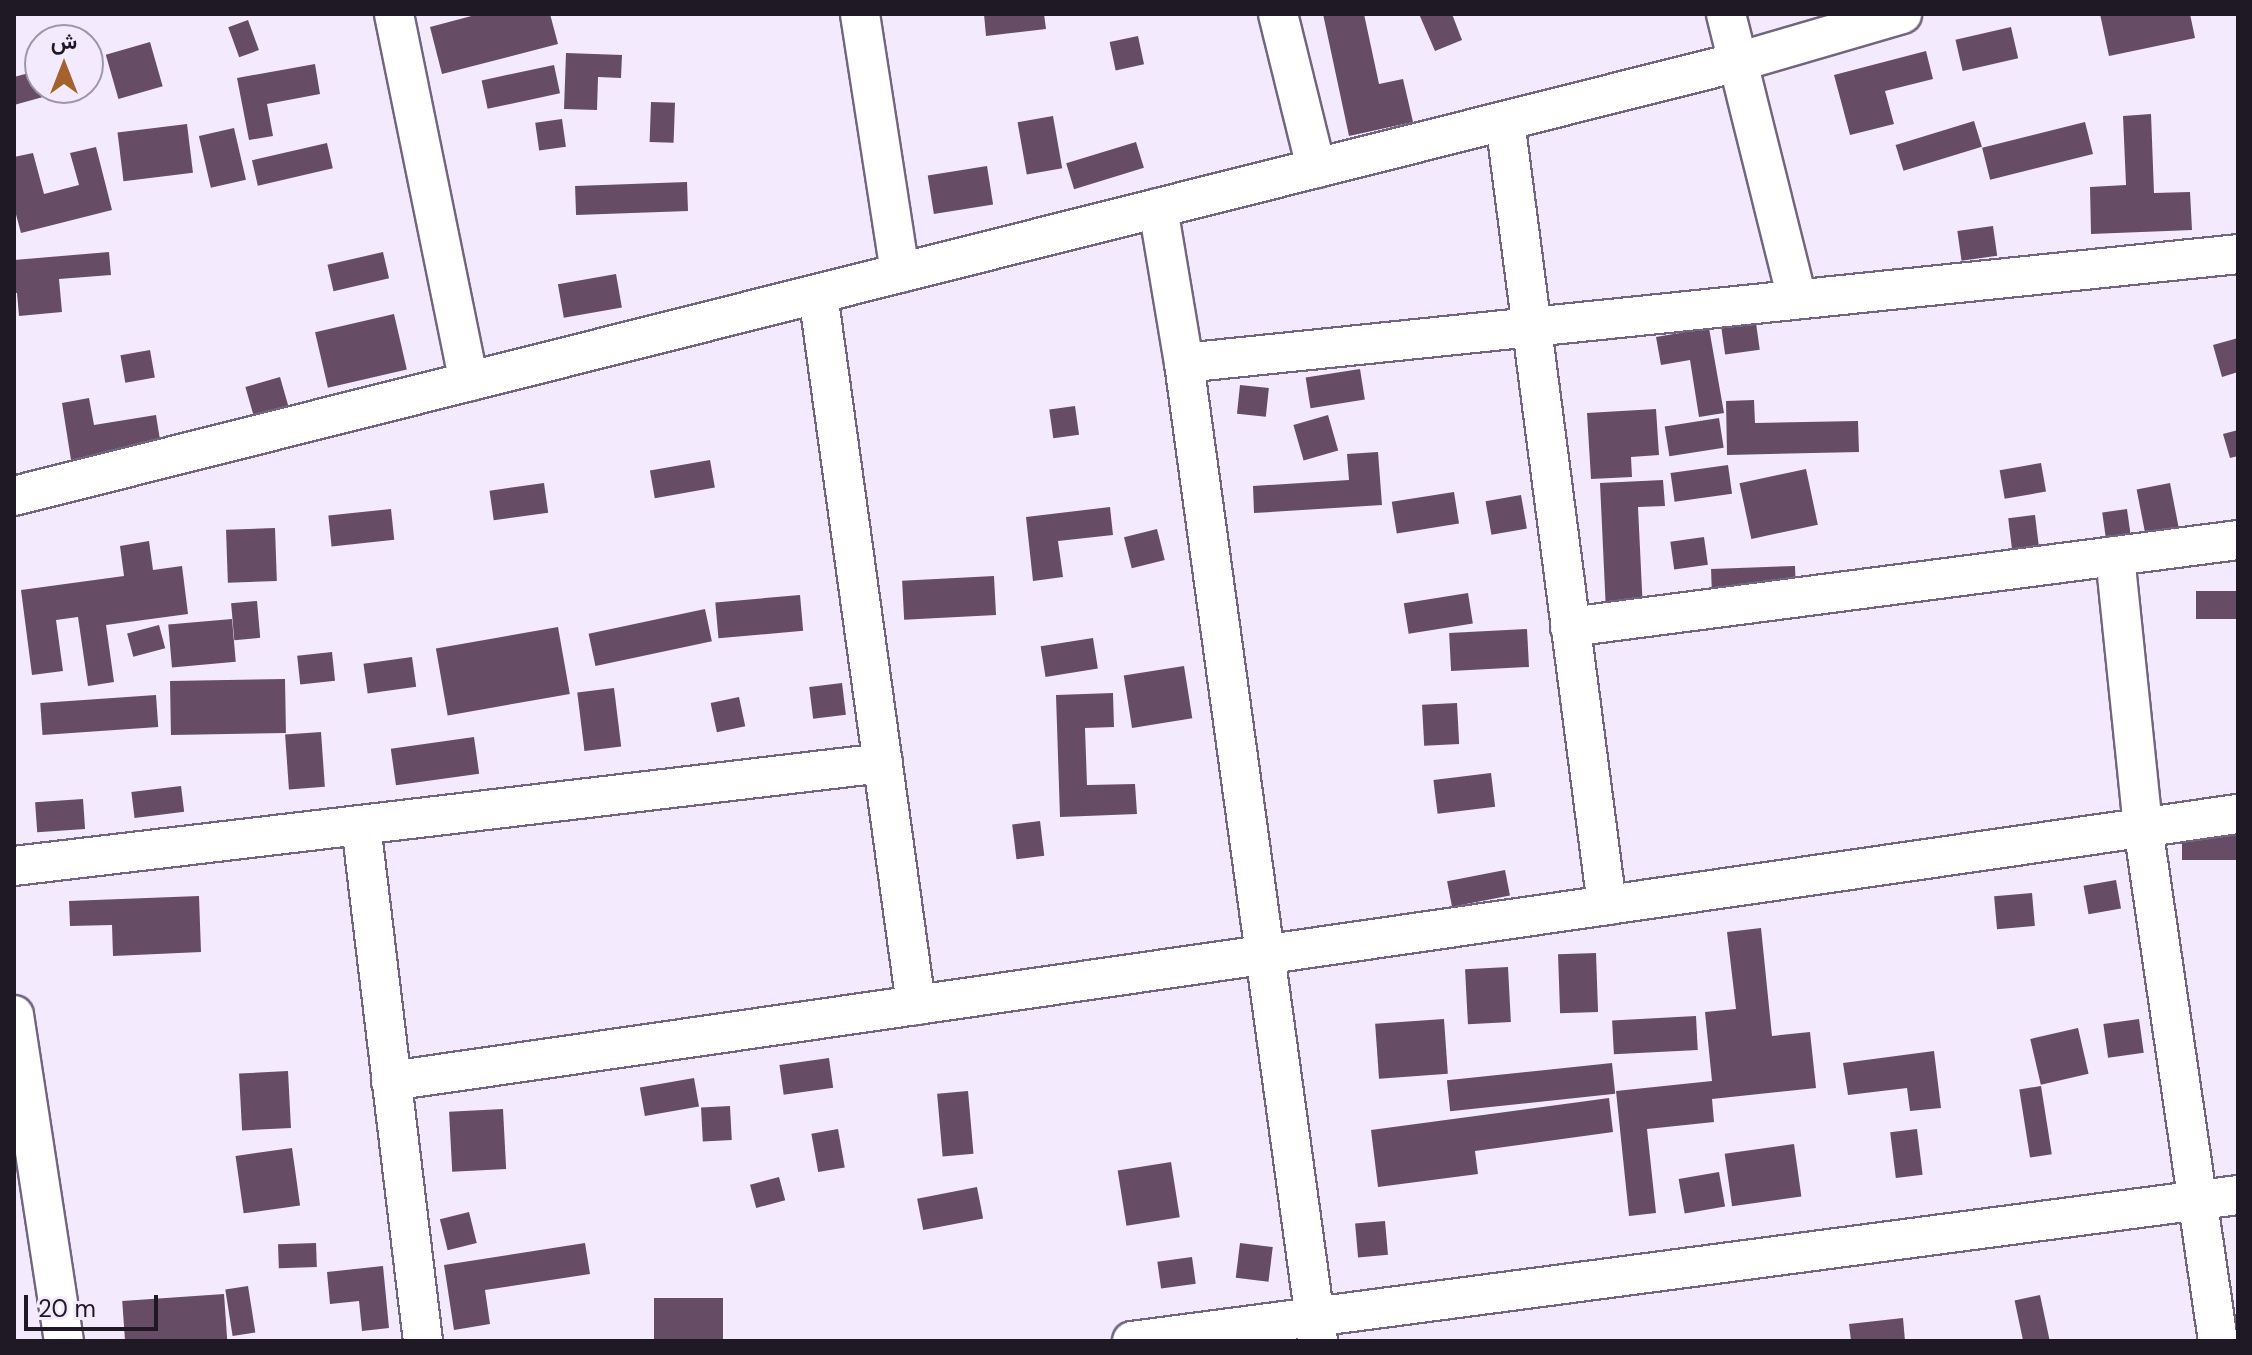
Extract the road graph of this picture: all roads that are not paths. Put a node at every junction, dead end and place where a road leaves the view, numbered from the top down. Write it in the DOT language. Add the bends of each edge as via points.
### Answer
graph roads {
  1 [pos="394,14"];
  2 [pos="860,14"];
  3 [pos="1278,14"];
  4 [pos="1726,14"];
  5 [pos="1902,14"];
  6 [pos="1738,62"];
  7 [pos="1505,121"];
  8 [pos="1316,168"];
  9 [pos="1158,208"];
  10 [pos="2238,254"];
  11 [pos="900,273"];
  12 [pos="818,294"];
  13 [pos="1797,299"];
  14 [pos="1532,327"];
  15 [pos="1184,363"];
  16 [pos="469,381"];
  17 [pos="14,496"];
  18 [pos="2238,540"];
  19 [pos="2115,556"];
  20 [pos="1570,627"];
  21 [pos="883,763"];
  22 [pos="2238,814"];
  23 [pos="361,825"];
  24 [pos="2143,827"];
  25 [pos="14,866"];
  26 [pos="1607,905"];
  27 [pos="1265,955"];
  28 [pos="916,1005"];
  29 [pos="14,1015"];
  30 [pos="391,1081"];
  31 [pos="2238,1195"];
  32 [pos="2198,1200"];
  33 [pos="30,1223"];
  34 [pos="1316,1329"];
  35 [pos="64,1341"];
  36 [pos="423,1341"];
  37 [pos="1132,1341"];
  38 [pos="2218,1341"];
  1 -- 16 [label="street"];
  2 -- 11 [label="street"];
  3 -- 8 [label="street"];
  4 -- 6 [label="street"];
  5 -- 6 [label="street"];
  6 -- 7 [label="street"];
  6 -- 13 [label="street"];
  7 -- 8 [label="street"];
  7 -- 14 [label="street"];
  8 -- 9 [label="street"];
  9 -- 11 [label="street"];
  9 -- 15 [label="street"];
  10 -- 13 [label="street"];
  11 -- 12 [label="street"];
  12 -- 16 [label="street"];
  12 -- 21 [label="street"];
  13 -- 14 [label="street"];
  14 -- 15 [label="street"];
  14 -- 20 [label="street"];
  15 -- 27 [label="street"];
  16 -- 17 [label="street"];
  18 -- 19 [label="street"];
  19 -- 20 [label="street"];
  19 -- 24 [label="street"];
  20 -- 26 [label="street"];
  21 -- 23 [label="street"];
  21 -- 28 [label="street"];
  22 -- 24 [label="street"];
  23 -- 25 [label="street"];
  23 -- 30 [label="street"];
  24 -- 26 [label="street"];
  24 -- 32 [label="street"];
  26 -- 27 [label="street"];
  27 -- 28 [label="street"];
  27 -- 34 [label="street"];
  28 -- 30 [label="street"];
  29 -- 33 [label="street"];
  30 -- 36 [label="street"];
  31 -- 32 [label="street"];
  32 -- 34 [label="street"];
  32 -- 38 [label="street"];
  33 -- 35 [label="street"];
  34 -- 37 [label="street"];
}
